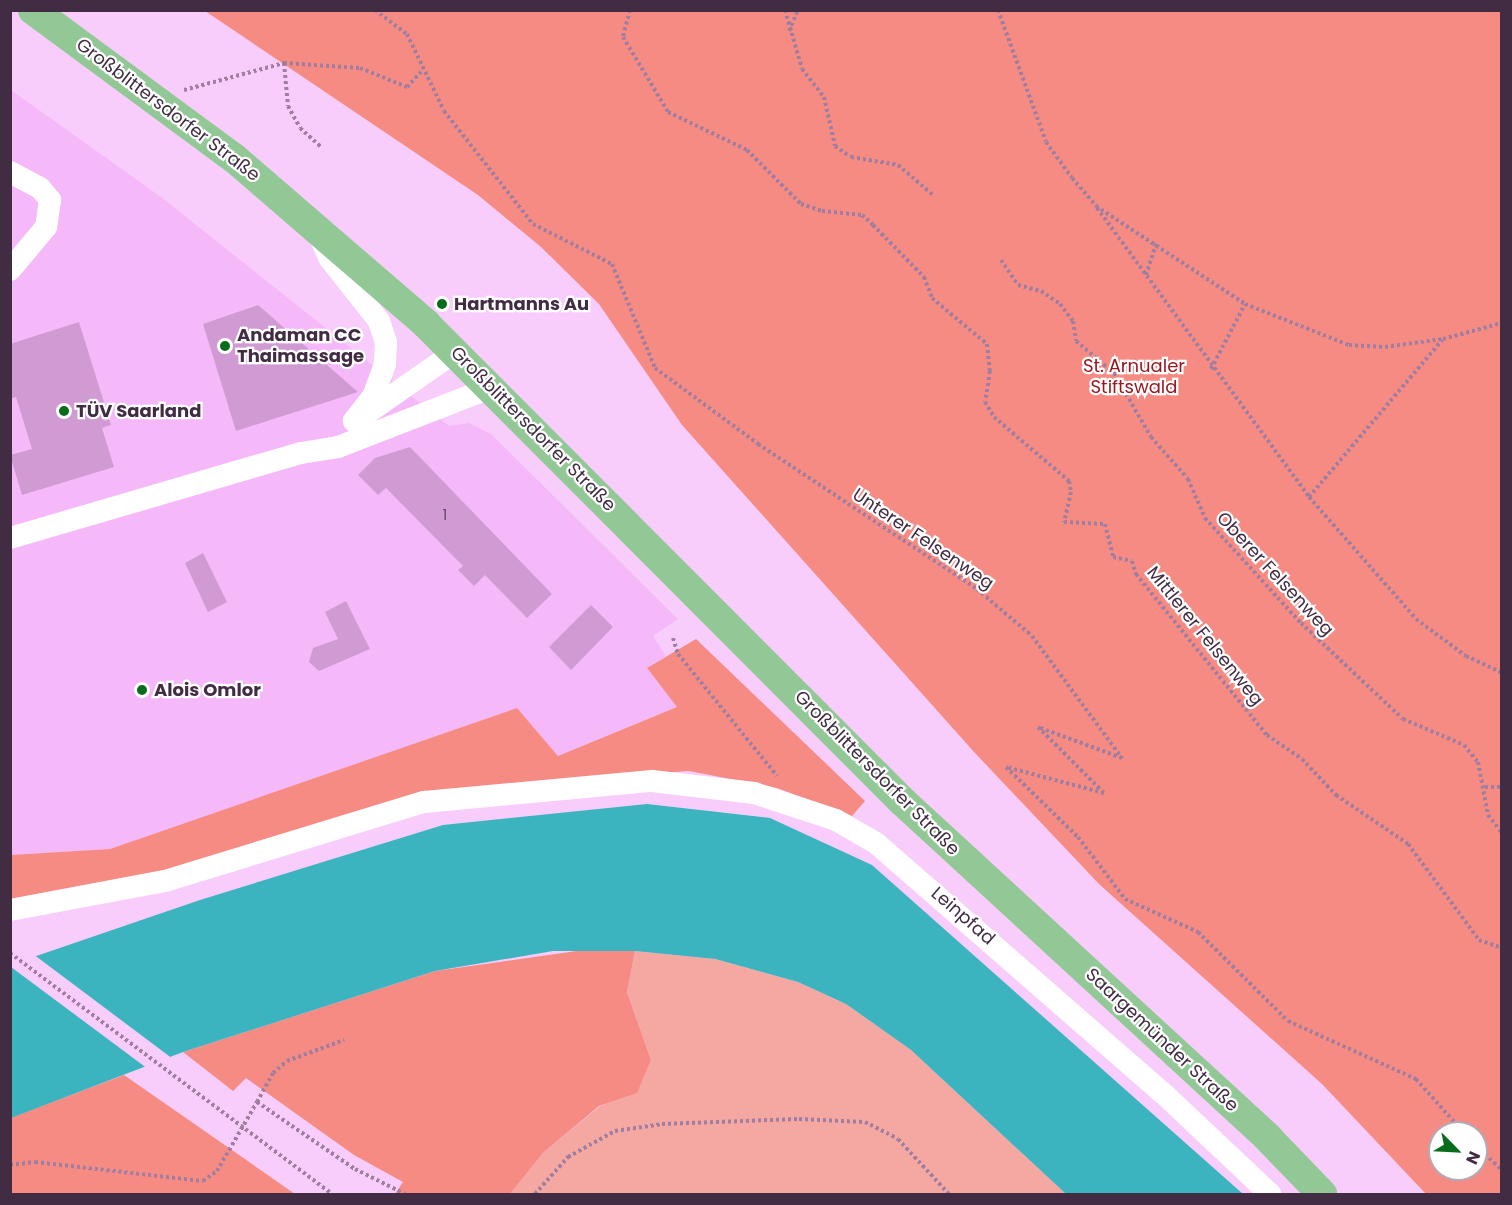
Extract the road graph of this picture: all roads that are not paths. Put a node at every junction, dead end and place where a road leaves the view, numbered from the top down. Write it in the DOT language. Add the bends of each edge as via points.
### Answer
graph roads {
  1 [pos="33,10"];
  2 [pos="10,172"];
  3 [pos="318,231"];
  4 [pos="10,270"];
  5 [pos="455,352"];
  6 [pos="493,387"];
  7 [pos="354,422"];
  8 [pos="301,453"];
  9 [pos="10,538"];
  10 [pos="997,889"];
  11 [pos="10,910"];
  12 [pos="1270,1194"];
  13 [pos="1322,1194"];
  1 -- 3 [label="main road, Großblittersdorfer Straße" via="234,158"];
  2 -- 4 [label="street" via="40,188 50,200 46,227"];
  3 -- 5 [label="main road, Großblittersdorfer Straße"];
  3 -- 7 [label="street" via="330,259 379,321 386,342 385,364 374,395"];
  5 -- 6 [label="main road, Großblittersdorfer Straße"];
  5 -- 7 [label="street"];
  6 -- 8 [label="street" via="338,447"];
  6 -- 10 [label="main road, Großblittersdorfer Straße" via="902,801"];
  7 -- 8 [label="street"];
  8 -- 9 [label="street"];
  10 -- 13 [label="main road, Saargemünder Straße"];
  11 -- 12 [label="street, Leinpfad" via="175,879 410,805 652,781 720,786 805,809 854,830 894,858 1164,1094"];
}
